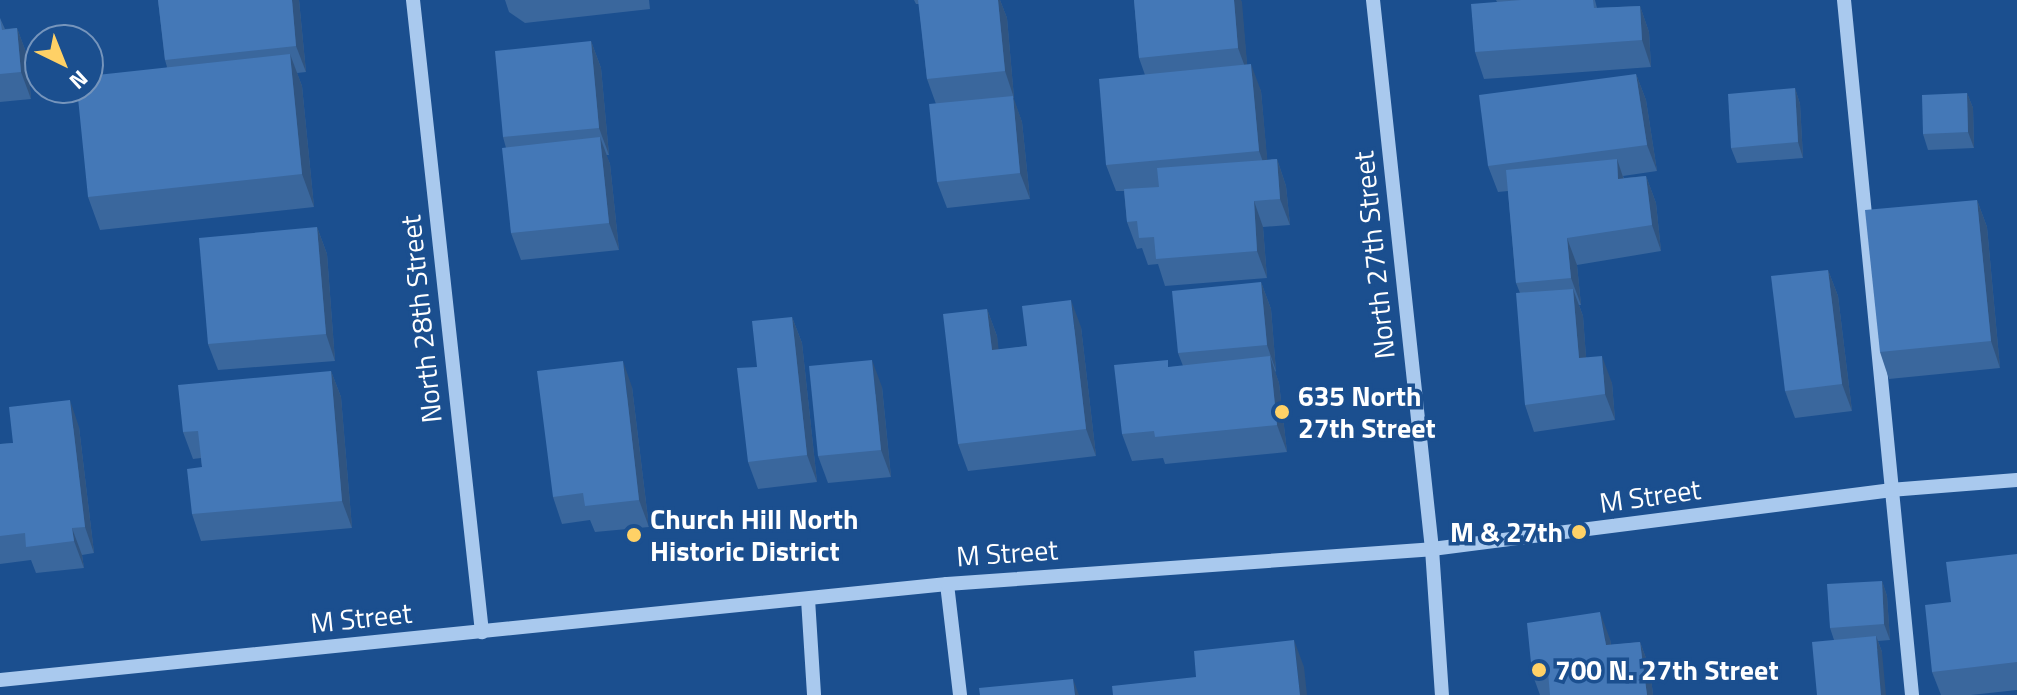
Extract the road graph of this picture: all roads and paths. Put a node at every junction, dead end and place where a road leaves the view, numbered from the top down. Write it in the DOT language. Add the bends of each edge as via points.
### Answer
graph roads {
  1 [pos="413,0"];
  2 [pos="1373,0"];
  3 [pos="1844,0"];
  4 [pos="2017,480"];
  5 [pos="1890,490"];
  6 [pos="1432,549"];
  7 [pos="947,584"];
  8 [pos="808,599"];
  9 [pos="482,632"];
  10 [pos="0,680"];
  11 [pos="814,695"];
  12 [pos="960,695"];
  13 [pos="1442,695"];
  14 [pos="1912,695"];
  1 -- 9 [label="street, North 28th Street"];
  2 -- 6 [label="street, North 27th Street"];
  3 -- 5 [label="street"];
  4 -- 5 [label="street, M Street"];
  5 -- 6 [label="street, M Street"];
  5 -- 14 [label="street"];
  6 -- 7 [label="street, M Street"];
  6 -- 13 [label="street, North 27th Street"];
  7 -- 8 [label="street, M Street"];
  7 -- 12 [label="street"];
  8 -- 9 [label="street, M Street"];
  8 -- 11 [label="street"];
  9 -- 10 [label="street, M Street"];
}
